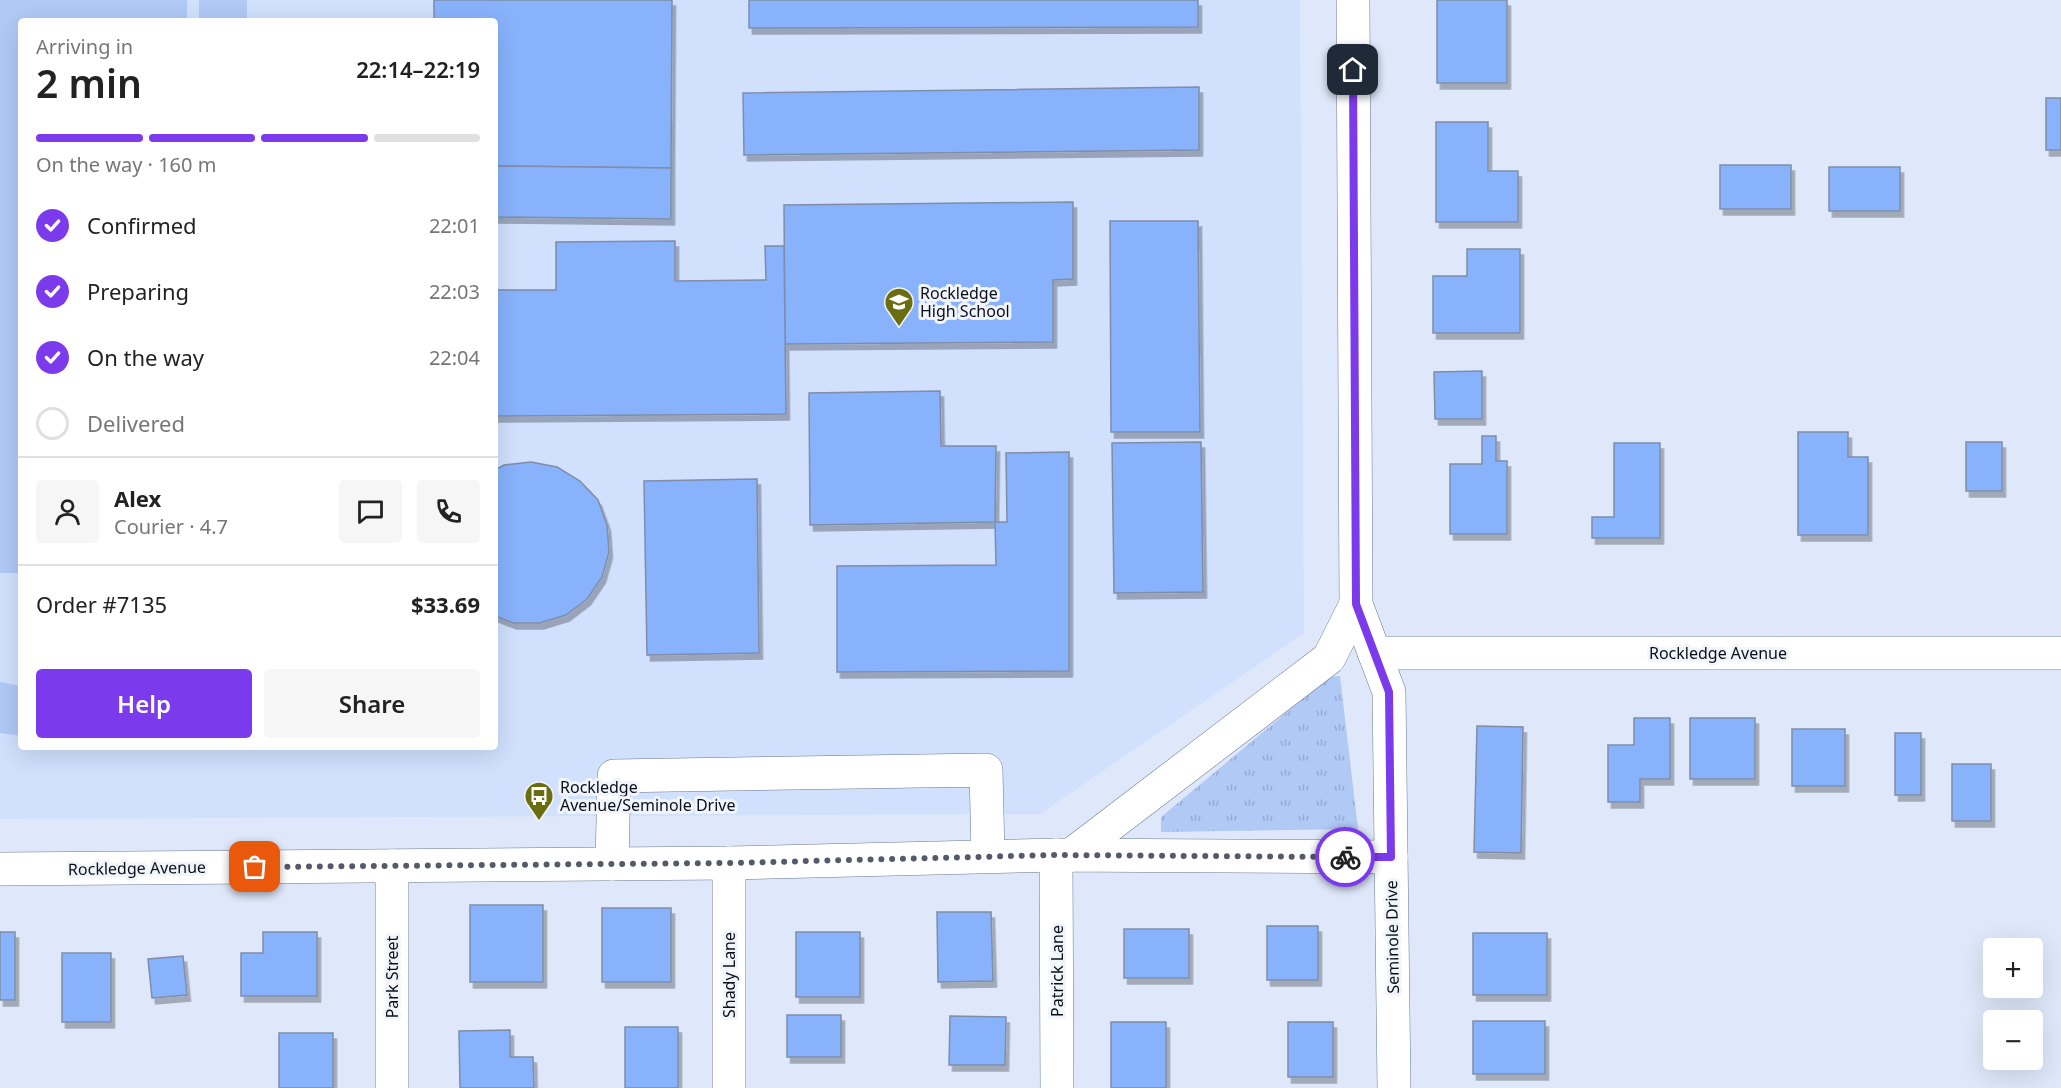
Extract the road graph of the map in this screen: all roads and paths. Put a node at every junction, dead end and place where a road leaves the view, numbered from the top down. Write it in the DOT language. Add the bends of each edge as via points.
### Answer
graph roads {
  1 [pos="1353,0"];
  2 [pos="1356,604"];
  3 [pos="1374,653"];
  4 [pos="2061,653"];
  5 [pos="1064,855"];
  6 [pos="988,856"];
  7 [pos="1391,857"];
  8 [pos="729,863"];
  9 [pos="612,864"];
  10 [pos="392,866"];
  11 [pos="0,869"];
  12 [pos="392,1088"];
  13 [pos="729,1088"];
  14 [pos="1057,1088"];
  15 [pos="1394,1088"];
  1 -- 2 [label="street, Seminole Drive"];
  2 -- 3 [label="street, Seminole Drive"];
  2 -- 5 [label="street" via="1329,658"];
  3 -- 4 [label="street, Rockledge Avenue"];
  3 -- 7 [label="street, Seminole Drive" via="1389,692"];
  5 -- 6 [label="street, Rockledge Avenue"];
  5 -- 7 [label="street, Rockledge Avenue"];
  5 -- 14 [label="street, Patrick Lane"];
  6 -- 8 [label="street, Rockledge Avenue"];
  6 -- 9 [label="street" via="986,770 614,776"];
  7 -- 15 [label="street, Seminole Drive"];
  8 -- 9 [label="street, Rockledge Avenue"];
  8 -- 13 [label="street, Shady Lane"];
  9 -- 10 [label="street, Rockledge Avenue"];
  10 -- 11 [label="street, Rockledge Avenue"];
  10 -- 12 [label="street, Park Street"];
}
